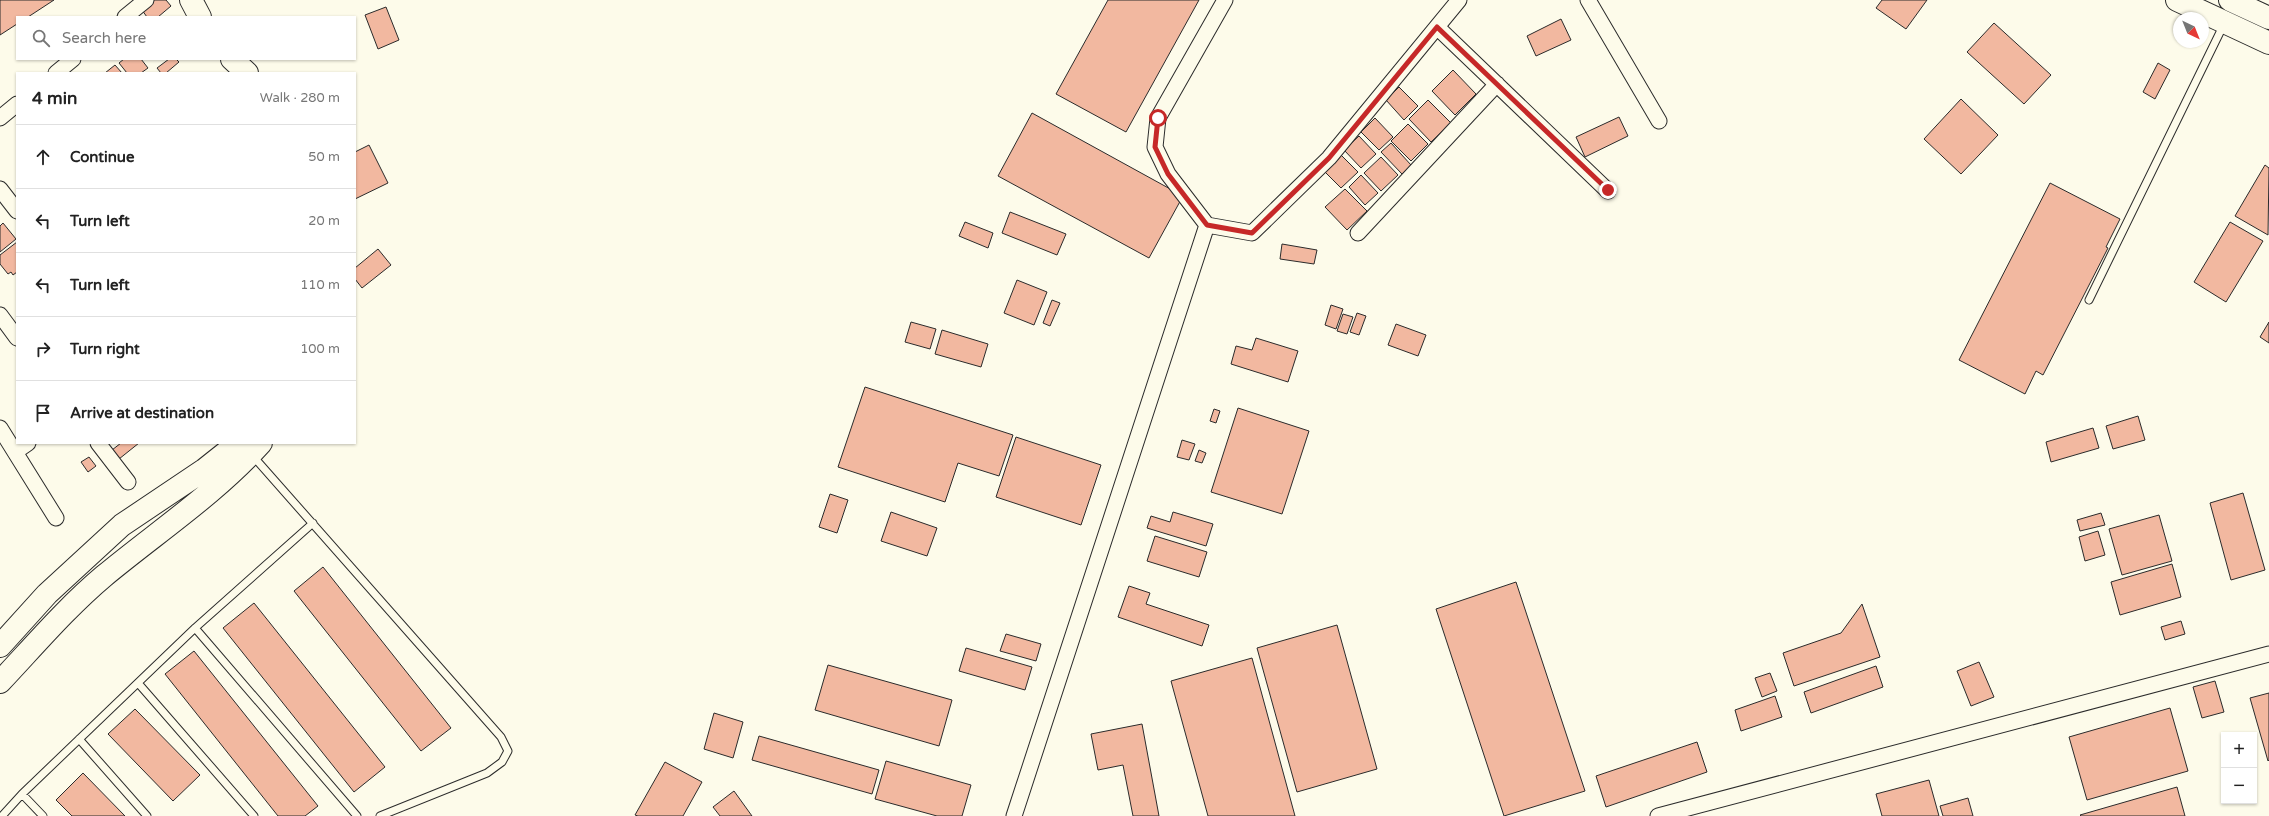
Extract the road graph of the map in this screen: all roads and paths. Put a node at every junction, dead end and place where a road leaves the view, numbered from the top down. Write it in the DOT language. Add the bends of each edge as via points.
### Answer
graph roads {
  1 [pos="146,0"];
  2 [pos="191,0"];
  3 [pos="1225,0"];
  4 [pos="1459,0"];
  5 [pos="1588,0"];
  6 [pos="2230,0"];
  7 [pos="2180,1"];
  8 [pos="126,16"];
  9 [pos="199,16"];
  10 [pos="2269,18"];
  11 [pos="2225,22"];
  12 [pos="1437,27"];
  13 [pos="2269,43"];
  14 [pos="72,60"];
  15 [pos="222,60"];
  16 [pos="233,60"];
  17 [pos="57,72"];
  18 [pos="223,72"];
  19 [pos="246,72"];
  20 [pos="1497,84"];
  21 [pos="16,105"];
  22 [pos="0,118"];
  23 [pos="1659,121"];
  24 [pos="0,189"];
  25 [pos="1608,190"];
  26 [pos="16,210"];
  27 [pos="1207,225"];
  28 [pos="1358,233"];
  29 [pos="2089,300"];
  30 [pos="0,315"];
  31 [pos="16,337"];
  32 [pos="0,428"];
  33 [pos="27,444"];
  34 [pos="99,444"];
  35 [pos="247,446"];
  36 [pos="15,452"];
  37 [pos="128,482"];
  38 [pos="56,518"];
  39 [pos="313,524"];
  40 [pos="195,628"];
  41 [pos="0,646"];
  42 [pos="2269,654"];
  43 [pos="0,682"];
  44 [pos="138,683"];
  45 [pos="79,739"];
  46 [pos="22,794"];
  47 [pos="2,816"];
  48 [pos="43,816"];
  49 [pos="147,816"];
  50 [pos="254,816"];
  51 [pos="357,816"];
  52 [pos="380,816"];
  53 [pos="1014,816"];
  54 [pos="1658,816"];
  1 -- 8 [label="street"];
  2 -- 9 [label="main road"];
  3 -- 27 [label="street" via="1158,118 1155,147 1168,174"];
  4 -- 12 [label="street"];
  5 -- 23 [label="street"];
  6 -- 10 [label="main road"];
  7 -- 11 [label="main road"];
  11 -- 13 [label="main road"];
  11 -- 29 [label="lane"];
  12 -- 20 [label="street"];
  12 -- 27 [label="street" via="1329,158 1252,233"];
  14 -- 17 [label="street"];
  15 -- 18 [label="main road"];
  16 -- 19 [label="main road"];
  20 -- 25 [label="street"];
  20 -- 28 [label="street"];
  21 -- 22 [label="street"];
  24 -- 26 [label="street"];
  27 -- 53 [label="street"];
  30 -- 31 [label="street"];
  32 -- 36 [label="street"];
  33 -- 36 [label="street"];
  34 -- 37 [label="street"];
  35 -- 39 [label="lane"];
  35 -- 41 [label="main road" via="204,470 122,525 47,594"];
  35 -- 43 [label="main road" via="238,469 103,577 60,617"];
  36 -- 38 [label="street"];
  39 -- 40 [label="lane"];
  39 -- 52 [label="lane" via="501,737 508,751 502,762 487,773"];
  40 -- 44 [label="lane"];
  40 -- 51 [label="lane"];
  42 -- 54 [label="street"];
  44 -- 45 [label="lane"];
  44 -- 50 [label="lane"];
  45 -- 46 [label="lane"];
  45 -- 49 [label="lane"];
  46 -- 47 [label="lane"];
  46 -- 48 [label="lane"];
}
